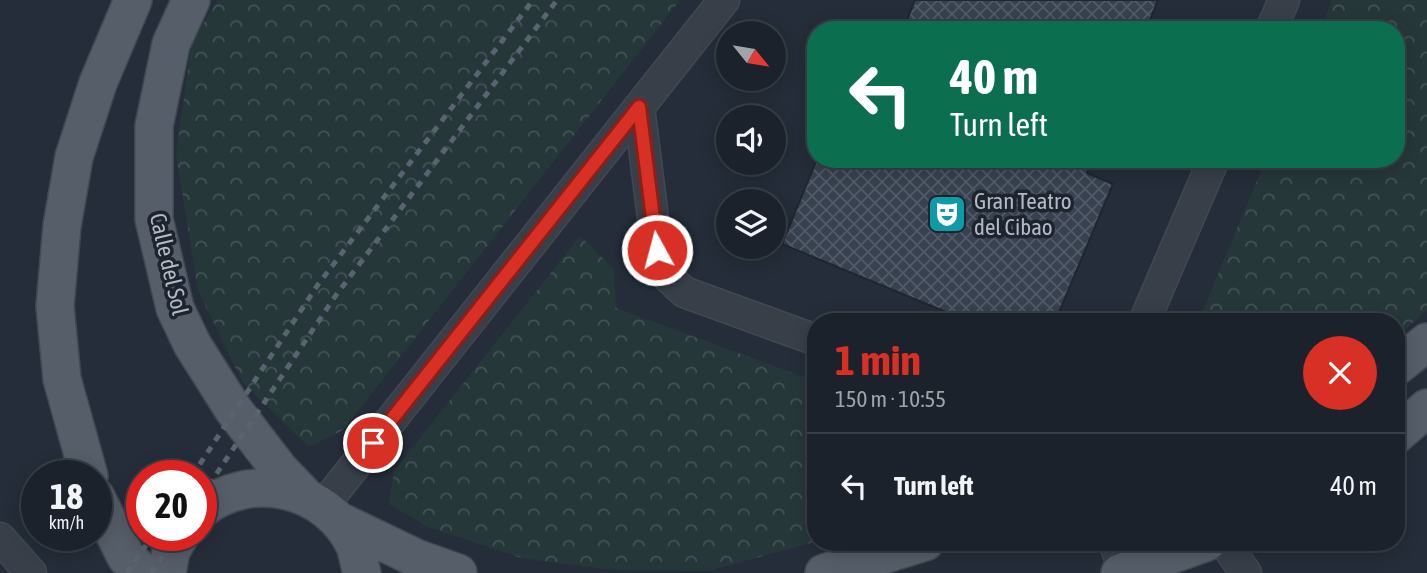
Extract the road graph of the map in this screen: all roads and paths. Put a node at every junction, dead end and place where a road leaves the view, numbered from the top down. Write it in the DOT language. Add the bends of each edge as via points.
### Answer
graph roads {
  1 [pos="133,0"];
  2 [pos="191,0"];
  3 [pos="724,0"];
  4 [pos="1284,0"];
  5 [pos="1275,21"];
  6 [pos="639,107"];
  7 [pos="1210,168"];
  8 [pos="1148,313"];
  9 [pos="807,337"];
  10 [pos="1427,342"];
  11 [pos="1405,360"];
  12 [pos="1427,408"];
  13 [pos="1405,427"];
  14 [pos="85,460"];
  15 [pos="217,501"];
  16 [pos="322,508"];
  17 [pos="112,529"];
  18 [pos="0,537"];
  19 [pos="171,551"];
  20 [pos="896,551"];
  21 [pos="1173,551"];
  22 [pos="1230,551"];
  23 [pos="1121,565"];
  24 [pos="32,573"];
  25 [pos="144,573"];
  26 [pos="167,573"];
  27 [pos="362,573"];
  28 [pos="458,573"];
  29 [pos="824,573"];
  30 [pos="1246,573"];
  1 -- 14 [label="main road" via="98,83 74,157 62,226 55,306 62,379"];
  2 -- 16 [label="main road, Calle del Sol" via="171,44 154,126 154,219 175,309 233,410 279,469"];
  3 -- 6 [label="street"];
  4 -- 5 [label="street"];
  6 -- 9 [label="street" via="657,250 670,279 684,292"];
  6 -- 16 [label="street"];
  7 -- 8 [label="street"];
  10 -- 11 [label="main road"];
  12 -- 13 [label="main road"];
  15 -- 16 [label="main road" via="255,488 282,489"];
  16 -- 27 [label="main road" via="355,547"];
  16 -- 28 [label="main road" via="416,558"];
  17 -- 25 [label="main road" via="126,557"];
  18 -- 24 [label="street"];
  19 -- 26 [label="main road"];
  20 -- 29 [label="main road"];
  21 -- 23 [label="main road"];
  22 -- 30 [label="street"];
}
